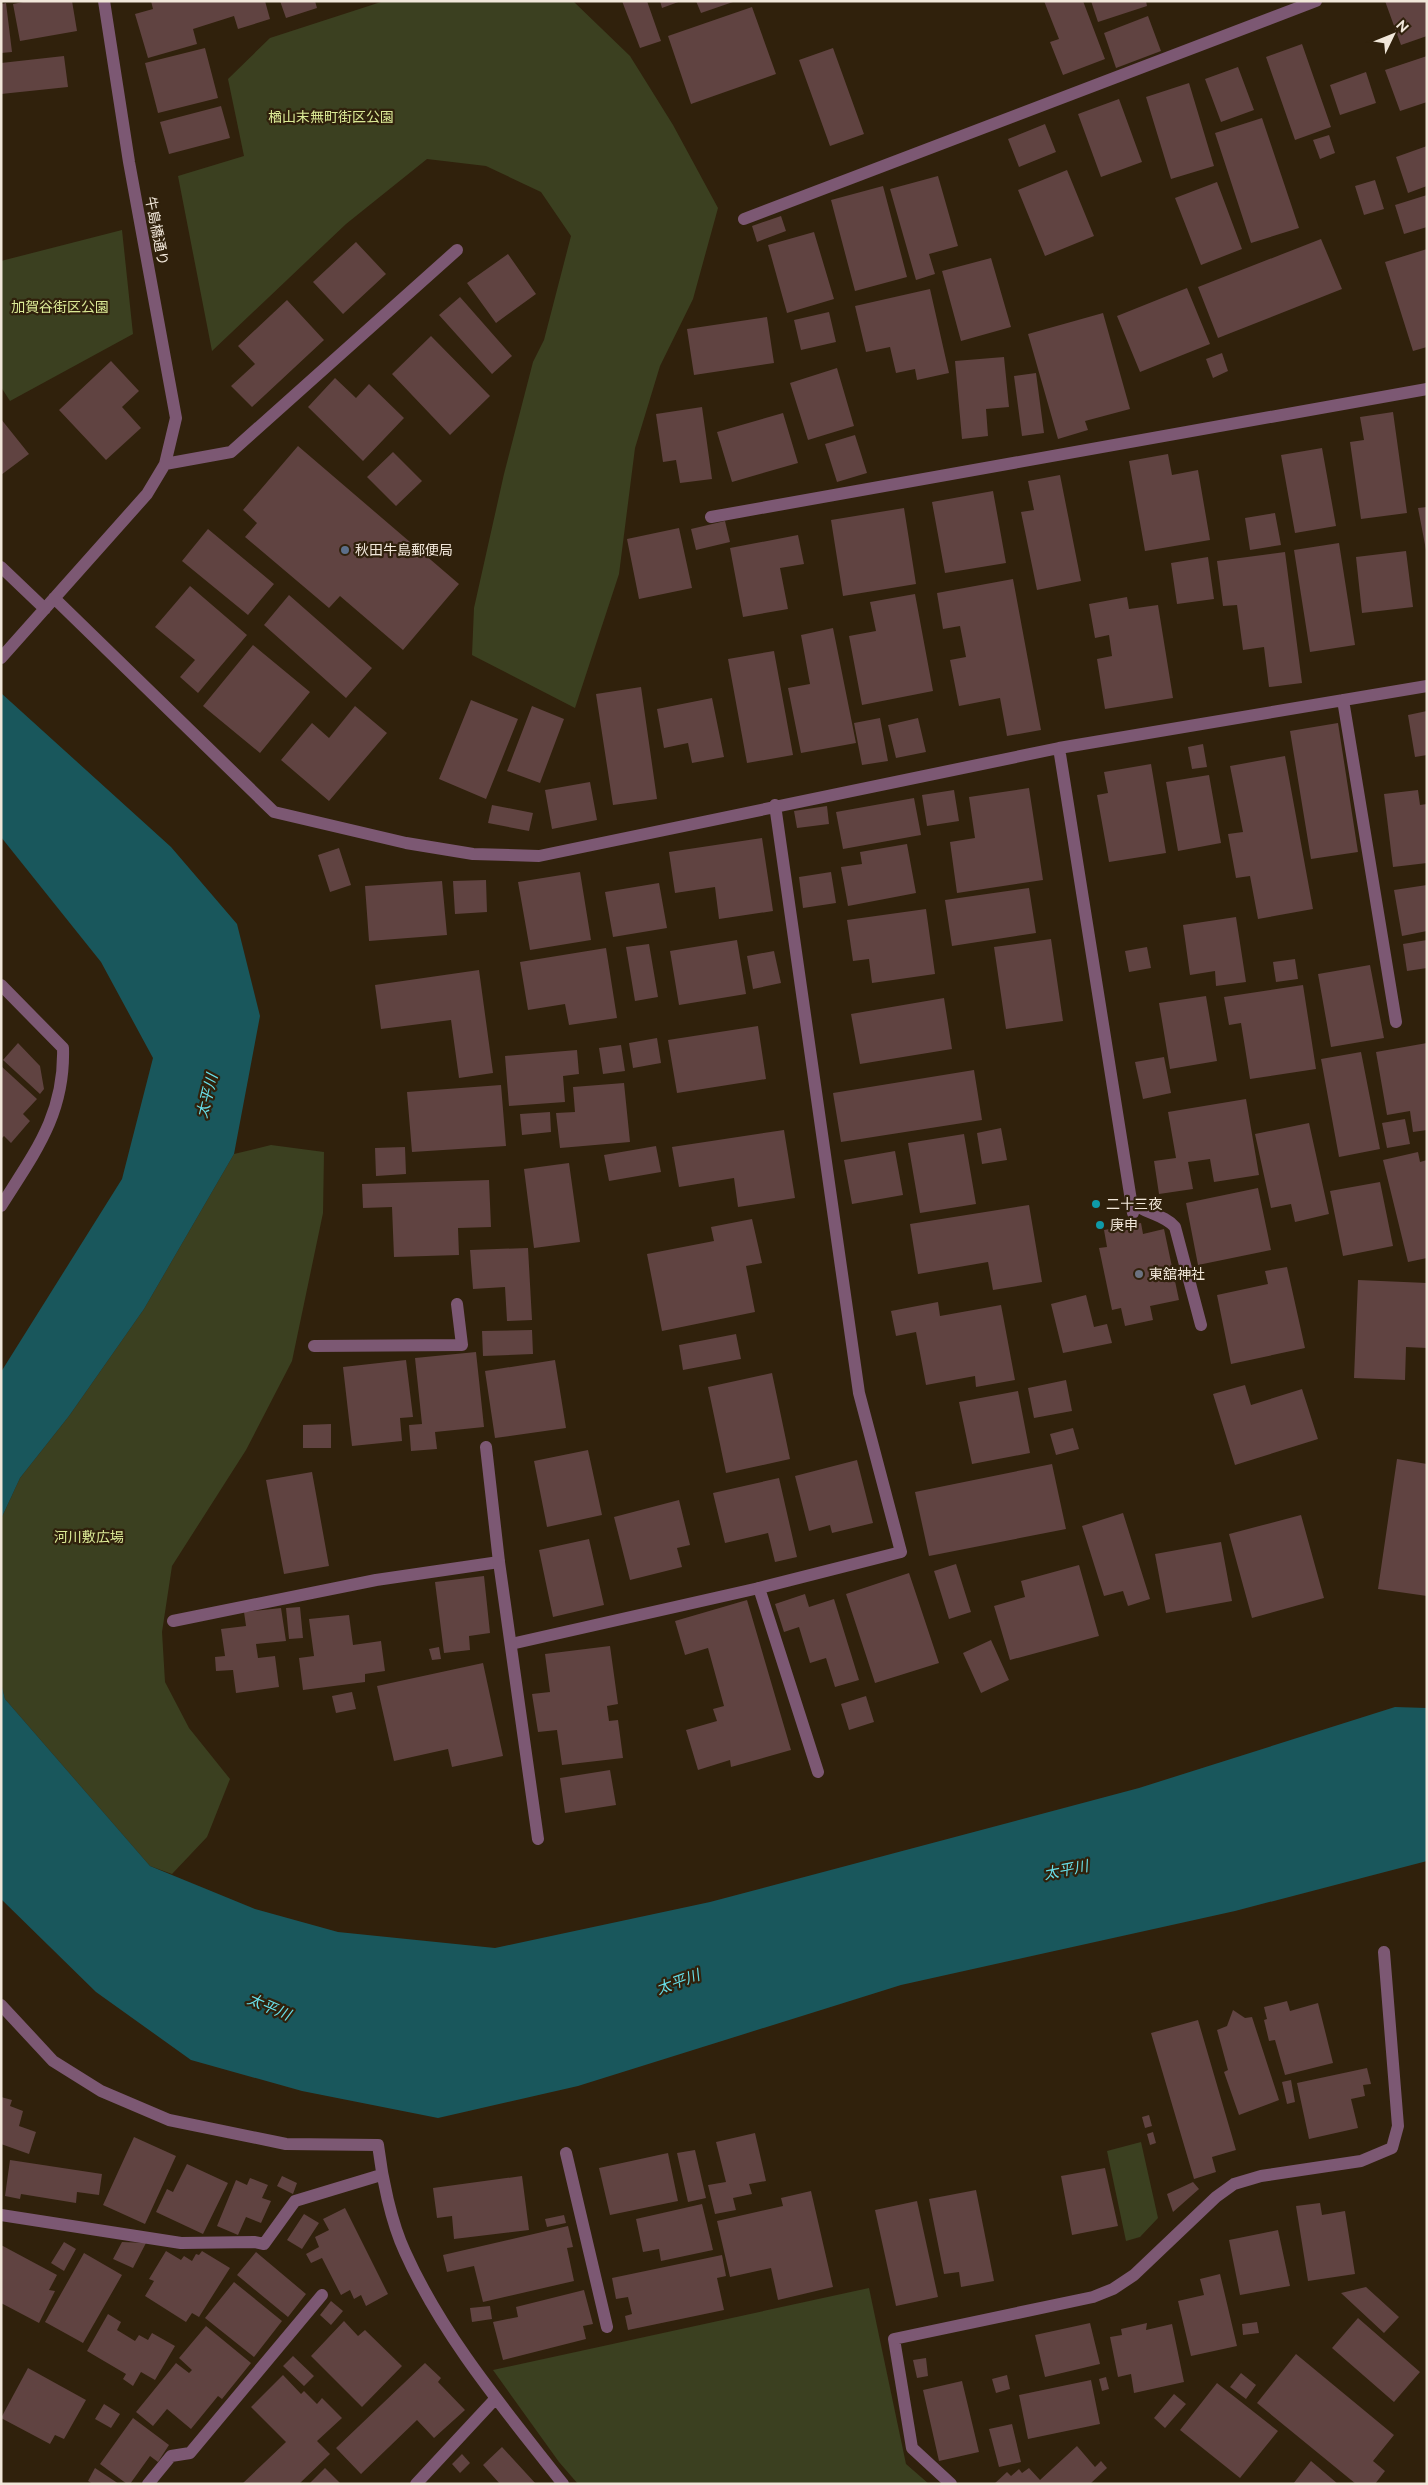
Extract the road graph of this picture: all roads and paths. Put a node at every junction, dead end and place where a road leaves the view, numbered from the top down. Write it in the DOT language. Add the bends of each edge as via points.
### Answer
graph roads {
  1 [pos="104,1"];
  2 [pos="1316,1"];
  3 [pos="744,219"];
  4 [pos="457,250"];
  5 [pos="1427,389"];
  6 [pos="165,464"];
  7 [pos="712,516"];
  8 [pos="1,566"];
  9 [pos="54,598"];
  10 [pos="45,609"];
  11 [pos="1,658"];
  12 [pos="1427,686"];
  13 [pos="1343,700"];
  14 [pos="1059,748"];
  15 [pos="775,805"];
  16 [pos="1,985"];
  17 [pos="1396,1022"];
  18 [pos="1,1206"];
  19 [pos="457,1304"];
  20 [pos="1201,1325"];
  21 [pos="314,1346"];
  22 [pos="486,1447"];
  23 [pos="499,1562"];
  24 [pos="759,1588"];
  25 [pos="173,1621"];
  26 [pos="511,1644"];
  27 [pos="818,1772"];
  28 [pos="538,1839"];
  29 [pos="1384,1952"];
  30 [pos="1,2005"];
  31 [pos="566,2153"];
  32 [pos="381,2175"];
  33 [pos="1,2215"];
  34 [pos="322,2295"];
  35 [pos="607,2327"];
  36 [pos="496,2398"];
  37 [pos="148,2484"];
  38 [pos="416,2484"];
  39 [pos="563,2484"];
  40 [pos="951,2484"];
  1 -- 6 [label="street, 牛島橋通り" via="129,162 176,418"];
  2 -- 3 [label="street"];
  4 -- 6 [label="street" via="231,452"];
  5 -- 7 [label="street"];
  6 -- 9 [label="street, 牛島橋通り" via="147,494"];
  8 -- 10 [label="street"];
  9 -- 10 [label="street, 牛島橋通り"];
  9 -- 15 [label="street" via="274,812 406,843 473,854 539,856"];
  10 -- 11 [label="street, 牛島橋通り"];
  12 -- 13 [label="street"];
  13 -- 14 [label="street"];
  13 -- 17 [label="street"];
  14 -- 15 [label="street"];
  14 -- 20 [label="street" via="1132,1207 1167,1218 1175,1227"];
  15 -- 24 [label="street" via="859,1393 901,1552"];
  16 -- 18 [label="street" via="63,1048 64,1069 59,1097 44,1138"];
  19 -- 21 [label="street" via="462,1345"];
  22 -- 23 [label="street"];
  23 -- 25 [label="street" via="376,1580"];
  23 -- 26 [label="street"];
  24 -- 26 [label="street"];
  24 -- 27 [label="street"];
  26 -- 28 [label="street"];
  29 -- 40 [label="street" via="1398,2126 1392,2148 1361,2160 1261,2176 1234,2184 1134,2275 1093,2297 894,2339 912,2448"];
  30 -- 32 [label="street" via="53,2062 100,2091 168,2120 277,2142 378,2145"];
  31 -- 35 [label="street"];
  32 -- 33 [label="street" via="295,2201 264,2244 181,2243"];
  32 -- 36 [label="street" via="408,2259 431,2302"];
  34 -- 37 [label="street" via="190,2453 171,2456"];
  36 -- 38 [label="street"];
  36 -- 39 [label="street"];
}
